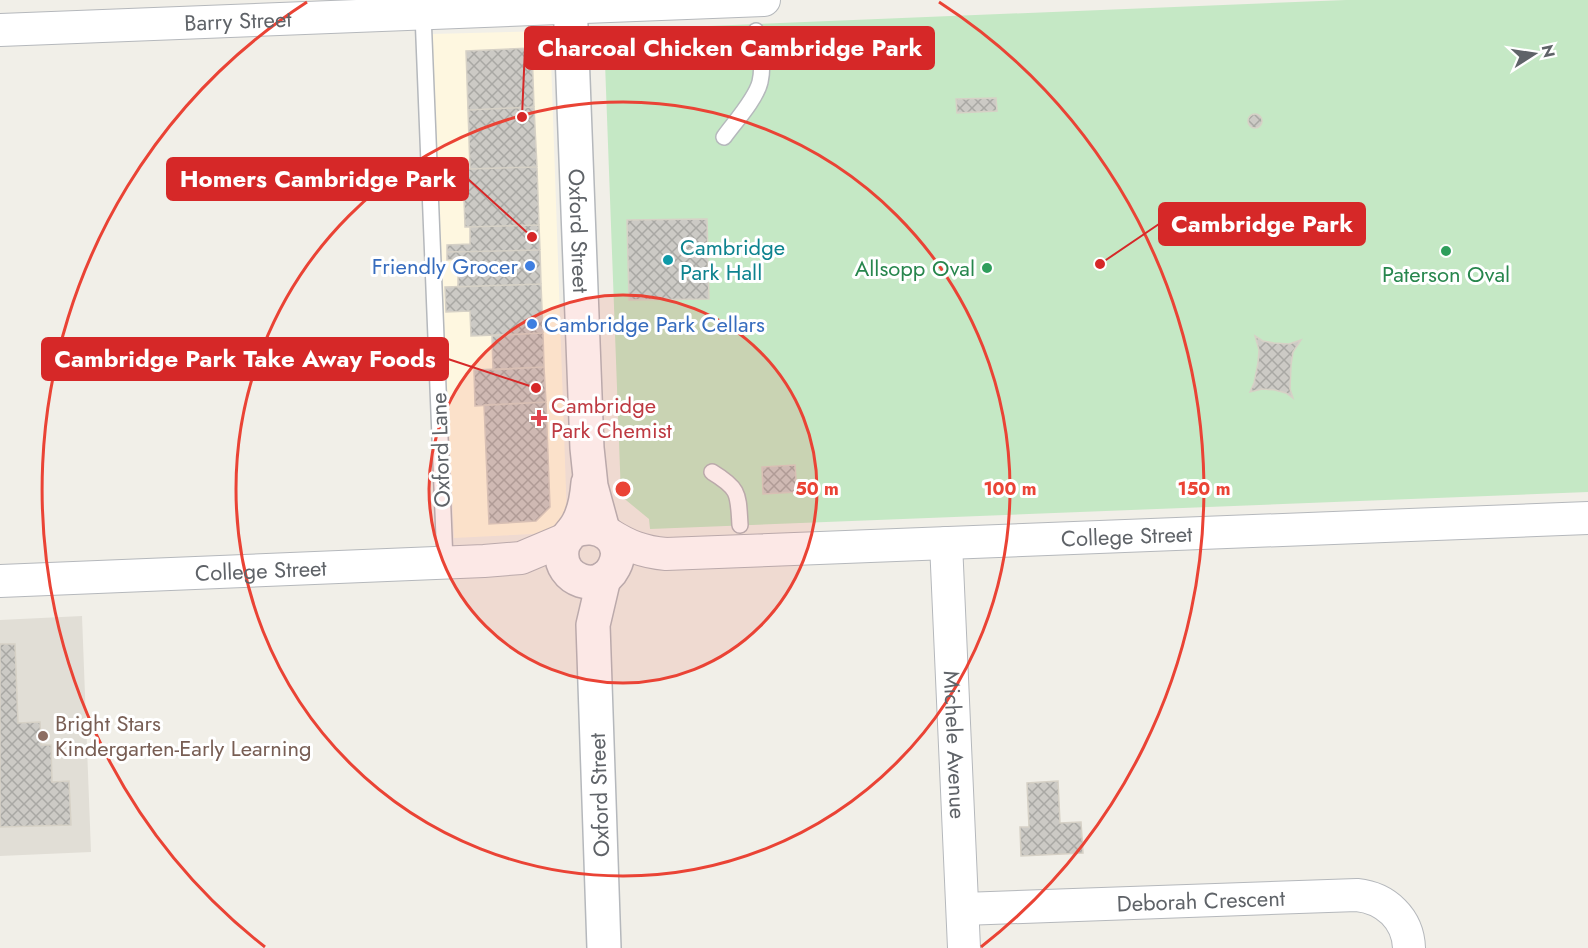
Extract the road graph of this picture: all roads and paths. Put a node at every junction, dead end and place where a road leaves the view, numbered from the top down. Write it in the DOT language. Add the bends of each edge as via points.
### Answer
graph roads {
  1 [pos="764,0"];
  2 [pos="570,3"];
  3 [pos="423,14"];
  4 [pos="0,30"];
  5 [pos="756,31"];
  6 [pos="723,137"];
  7 [pos="712,472"];
  8 [pos="1588,518"];
  9 [pos="740,525"];
  10 [pos="587,534"];
  11 [pos="946,543"];
  12 [pos="666,554"];
  13 [pos="521,558"];
  14 [pos="445,562"];
  15 [pos="590,576"];
  16 [pos="0,580"];
  17 [pos="963,909"];
  18 [pos="604,948"];
  19 [pos="964,948"];
  20 [pos="1409,948"];
  1 -- 2 [label="street, Barry Street"];
  2 -- 3 [label="street, Barry Street"];
  2 -- 10 [label="street, Oxford Street" via="589,463 580,520"];
  3 -- 4 [label="street, Barry Street"];
  3 -- 14 [label="lane, Oxford Lane"];
  5 -- 6 [label="lane" via="761,54 760,83"];
  7 -- 9 [label="lane" via="730,483 739,499"];
  8 -- 11 [label="street, College Street"];
  10 -- 12 [label="street, College Street" via="644,552"];
  10 -- 13 [label="street, College Street"];
  10 -- 15 [label="street" via="562,548 561,557 564,567"];
  10 -- 15 [label="street, Oxford Street" via="614,541 617,558"];
  11 -- 12 [label="street, College Street"];
  11 -- 17 [label="street, Michele Avenue"];
  12 -- 15 [label="street, College Street"];
  13 -- 14 [label="street, College Street"];
  13 -- 15 [label="street, College Street"];
  14 -- 16 [label="street, College Street"];
  15 -- 18 [label="street, Oxford Street"];
  17 -- 19 [label="street, Michele Avenue"];
  17 -- 20 [label="street, Deborah Crescent" via="1357,895 1376,899 1392,909 1402,923"];
}
